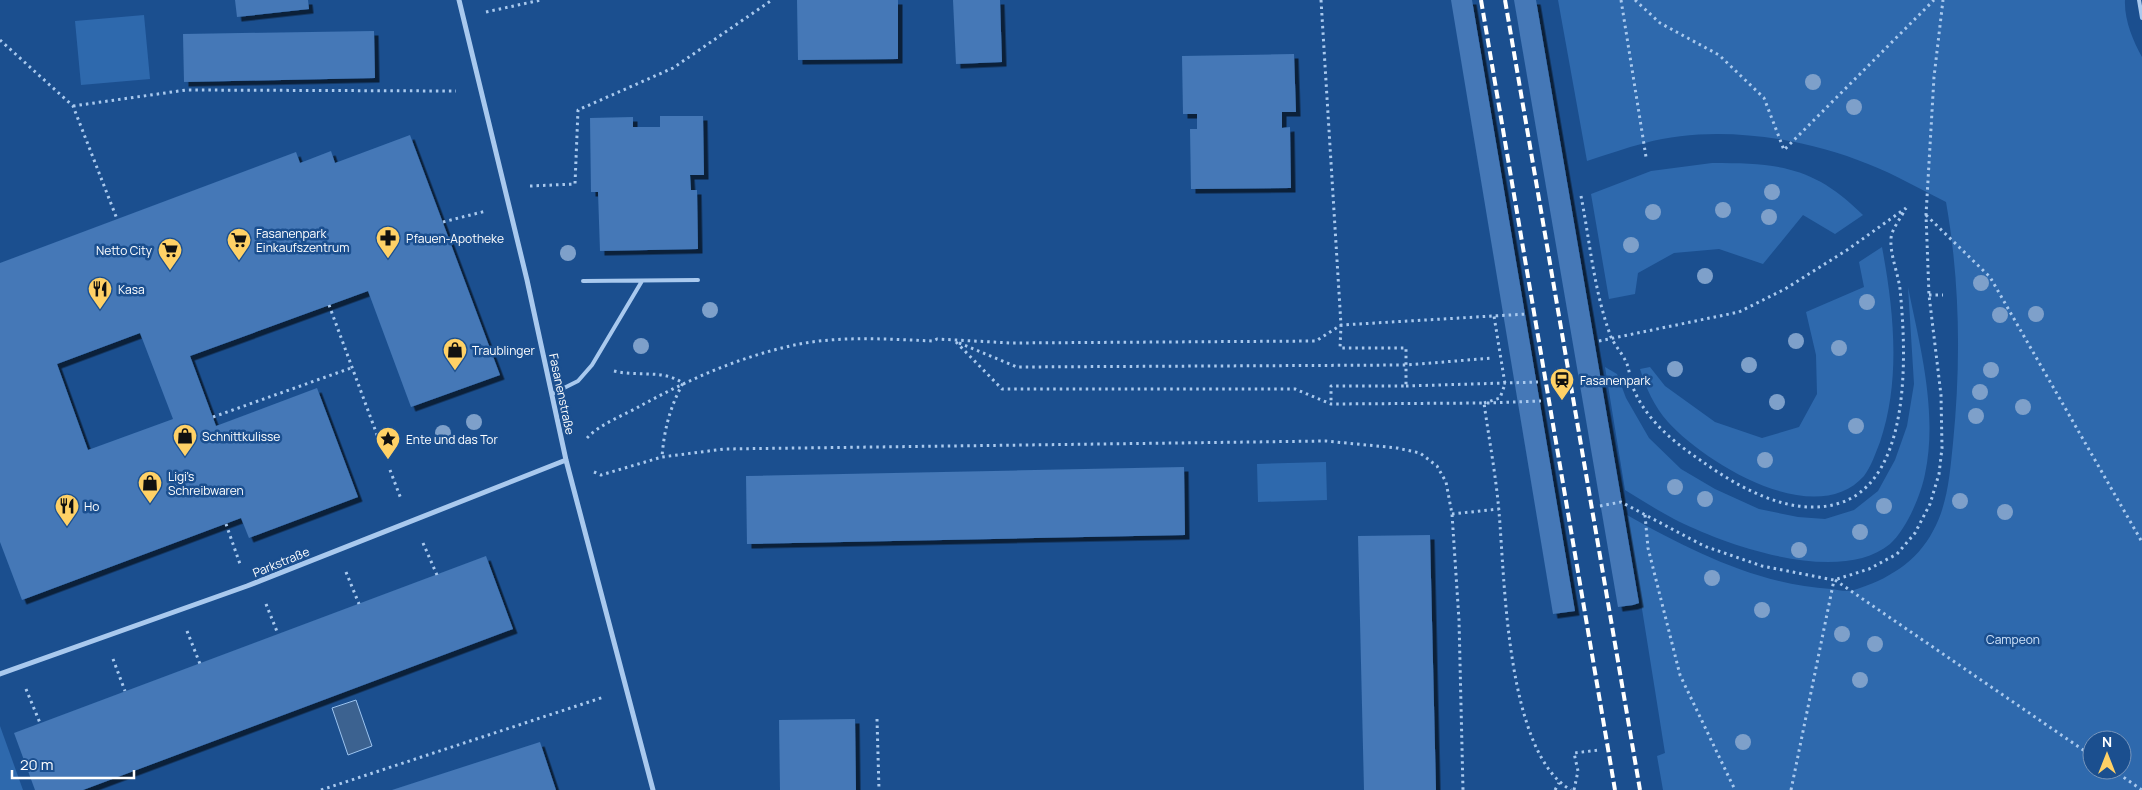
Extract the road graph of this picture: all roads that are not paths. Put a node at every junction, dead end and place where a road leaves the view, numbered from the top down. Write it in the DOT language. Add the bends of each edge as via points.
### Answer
graph roads {
  1 [pos="459,0"];
  2 [pos="2139,0"];
  3 [pos="2142,18"];
  4 [pos="642,280"];
  5 [pos="698,280"];
  6 [pos="583,281"];
  7 [pos="552,394"];
  8 [pos="566,460"];
  9 [pos="0,674"];
  10 [pos="653,790"];
  1 -- 7 [label="street, Fasanenstraße"];
  2 -- 3 [label="lane"];
  4 -- 5 [label="lane"];
  4 -- 6 [label="lane"];
  4 -- 7 [label="lane" via="592,365 578,381"];
  7 -- 8 [label="street, Fasanenstraße"];
  8 -- 9 [label="street, Parkstraße" via="247,586"];
  8 -- 10 [label="street, Fasanenstraße"];
}
